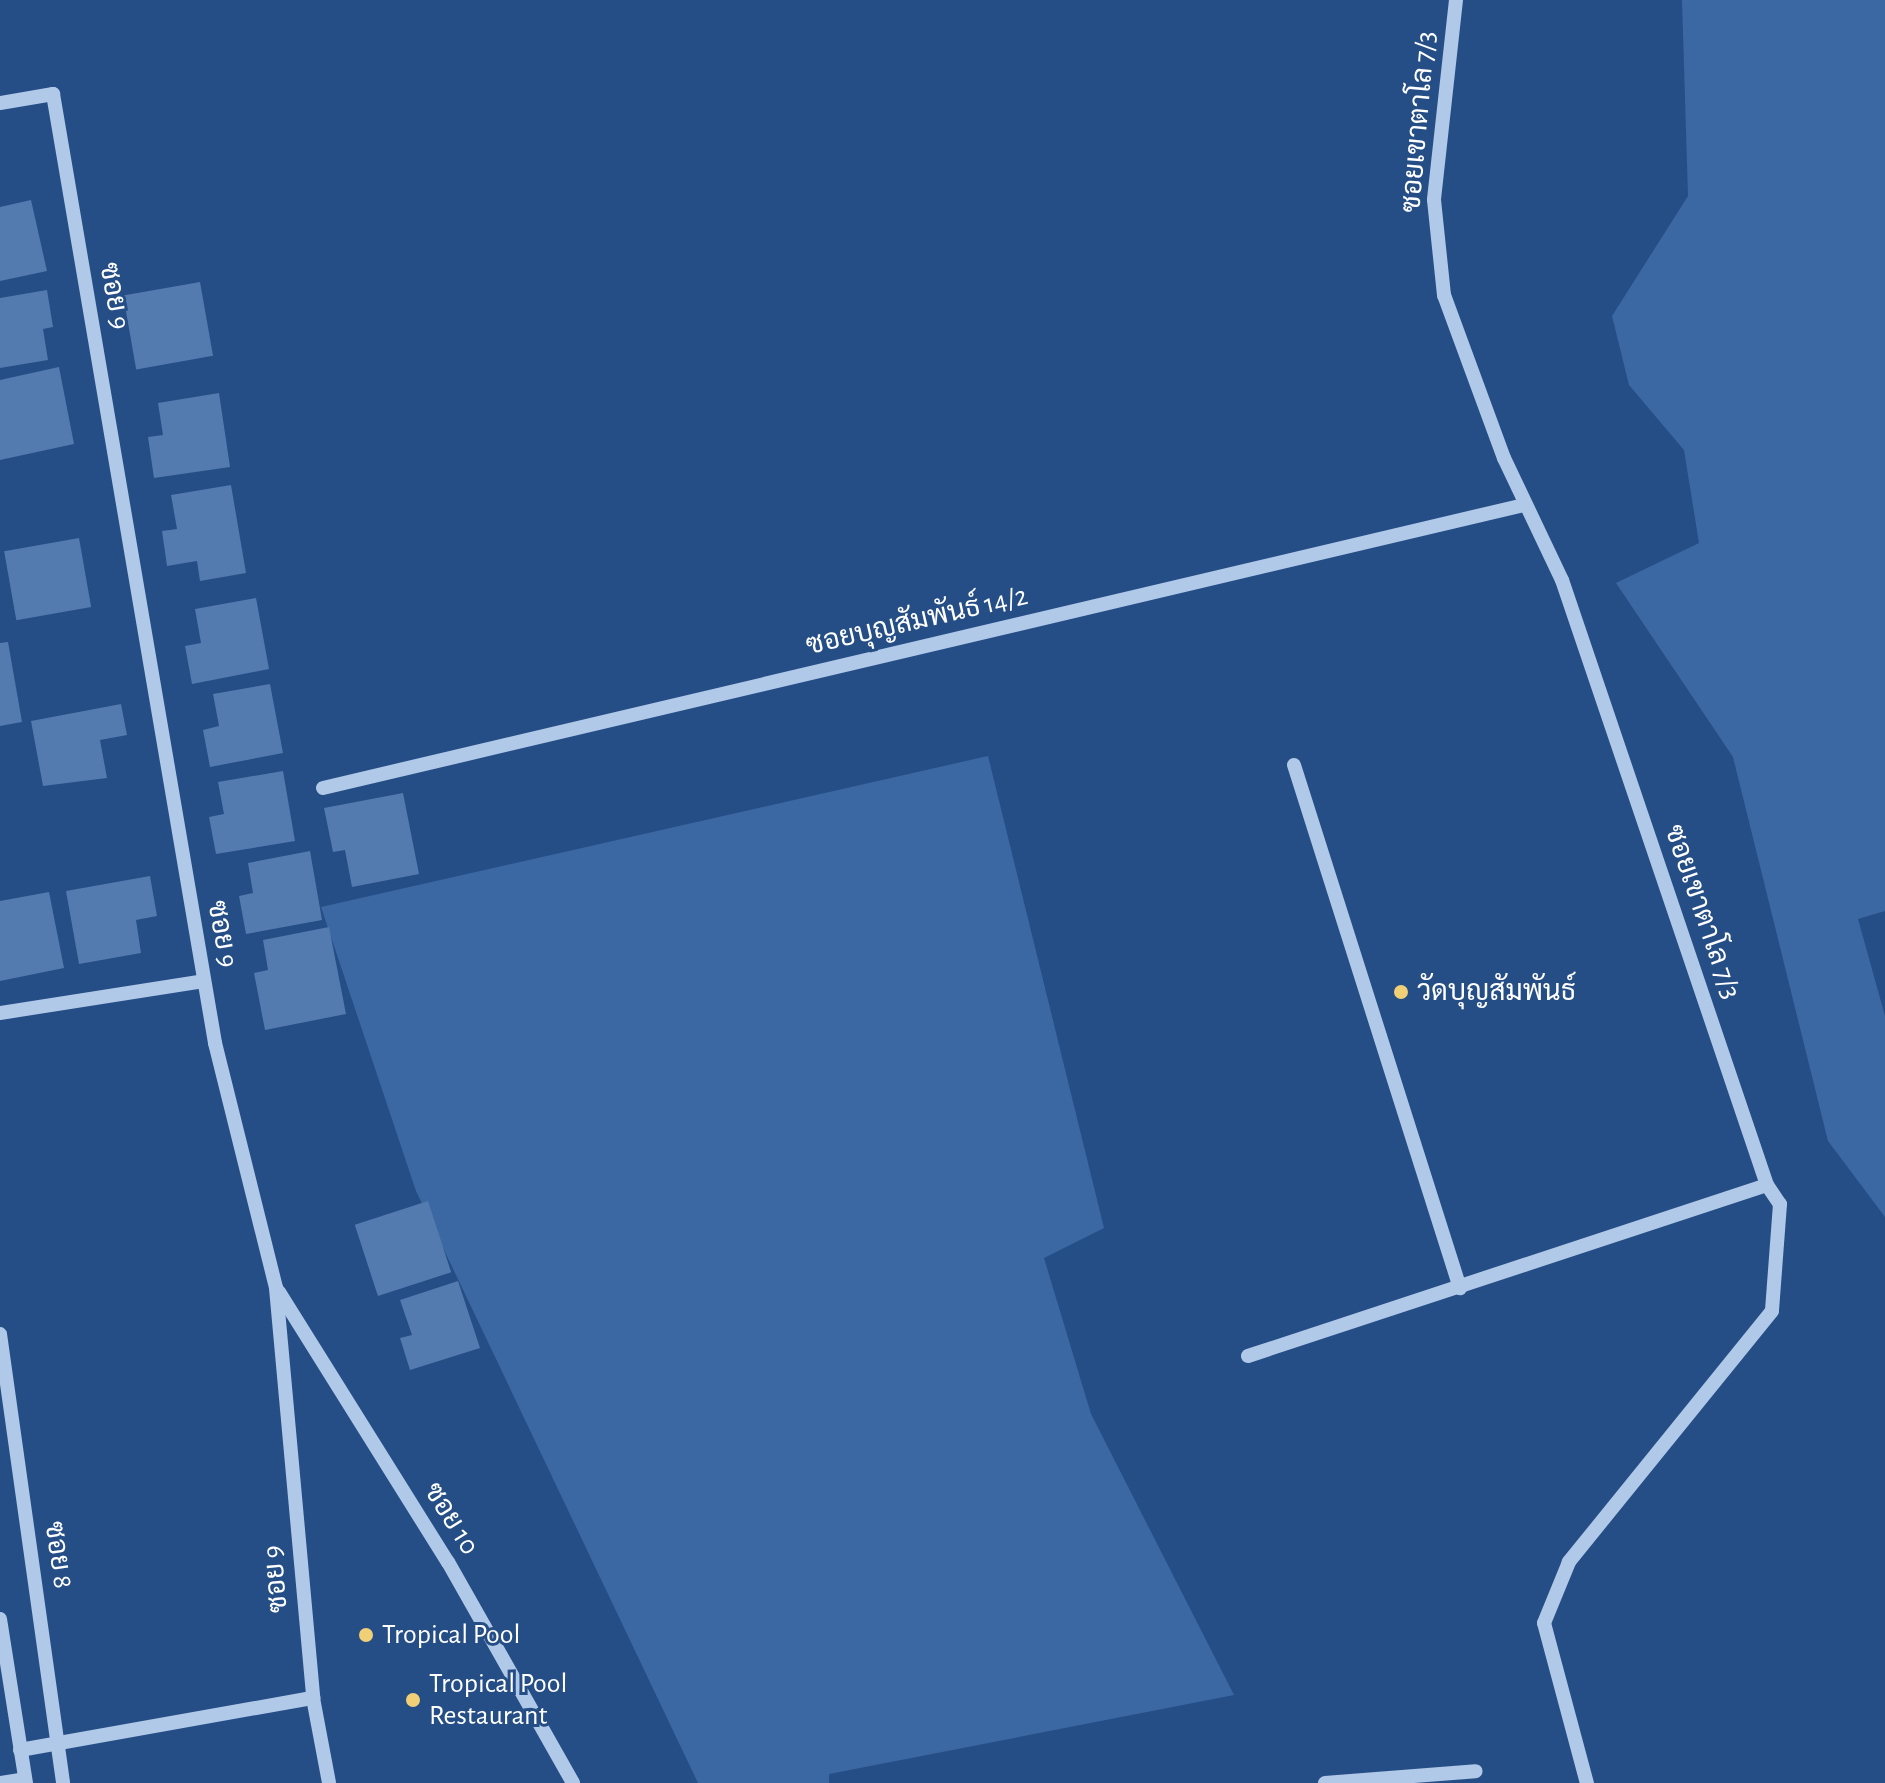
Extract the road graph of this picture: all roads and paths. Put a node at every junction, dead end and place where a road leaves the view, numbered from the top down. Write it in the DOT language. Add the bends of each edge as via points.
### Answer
graph roads {
  1 [pos="1456,0"];
  2 [pos="0,103"];
  3 [pos="1524,505"];
  4 [pos="1294,765"];
  5 [pos="323,788"];
  6 [pos="204,981"];
  7 [pos="0,1013"];
  8 [pos="1767,1185"];
  9 [pos="276,1288"];
  10 [pos="1460,1288"];
  11 [pos="0,1334"];
  12 [pos="1248,1356"];
  13 [pos="0,1619"];
  14 [pos="313,1698"];
  15 [pos="59,1744"];
  16 [pos="20,1750"];
  17 [pos="1476,1771"];
  18 [pos="25,1781"];
  19 [pos="1,1783"];
  20 [pos="63,1783"];
  21 [pos="329,1783"];
  22 [pos="573,1783"];
  23 [pos="1325,1783"];
  24 [pos="1587,1783"];
  1 -- 3 [label="street, ซอยเขาตาโล 7/3" via="1434,200 1444,295"];
  2 -- 6 [label="street, ซอย 9" via="53,94"];
  3 -- 5 [label="street, ซอยบุญสัมพันธ์ 14/2"];
  3 -- 8 [label="street, ซอยเขาตาโล 7/3" via="1562,580"];
  4 -- 10 [label="street"];
  6 -- 7 [label="street"];
  6 -- 9 [label="street, ซอย 9"];
  8 -- 10 [label="street"];
  8 -- 24 [label="street, ซอยเขาตาโล 7/3" via="1780,1204 1772,1311 1569,1562 1544,1623"];
  9 -- 14 [label="street, ซอย 9"];
  9 -- 22 [label="street, ซอย 10" via="448,1562"];
  10 -- 12 [label="street"];
  11 -- 15 [label="street, ซอย 8"];
  13 -- 16 [label="street"];
  14 -- 15 [label="street"];
  14 -- 21 [label="street, ซอย 9"];
  15 -- 16 [label="street"];
  15 -- 20 [label="street, ซอย 8"];
  16 -- 18 [label="street"];
  17 -- 23 [label="street"];
  18 -- 19 [label="street"];
}
